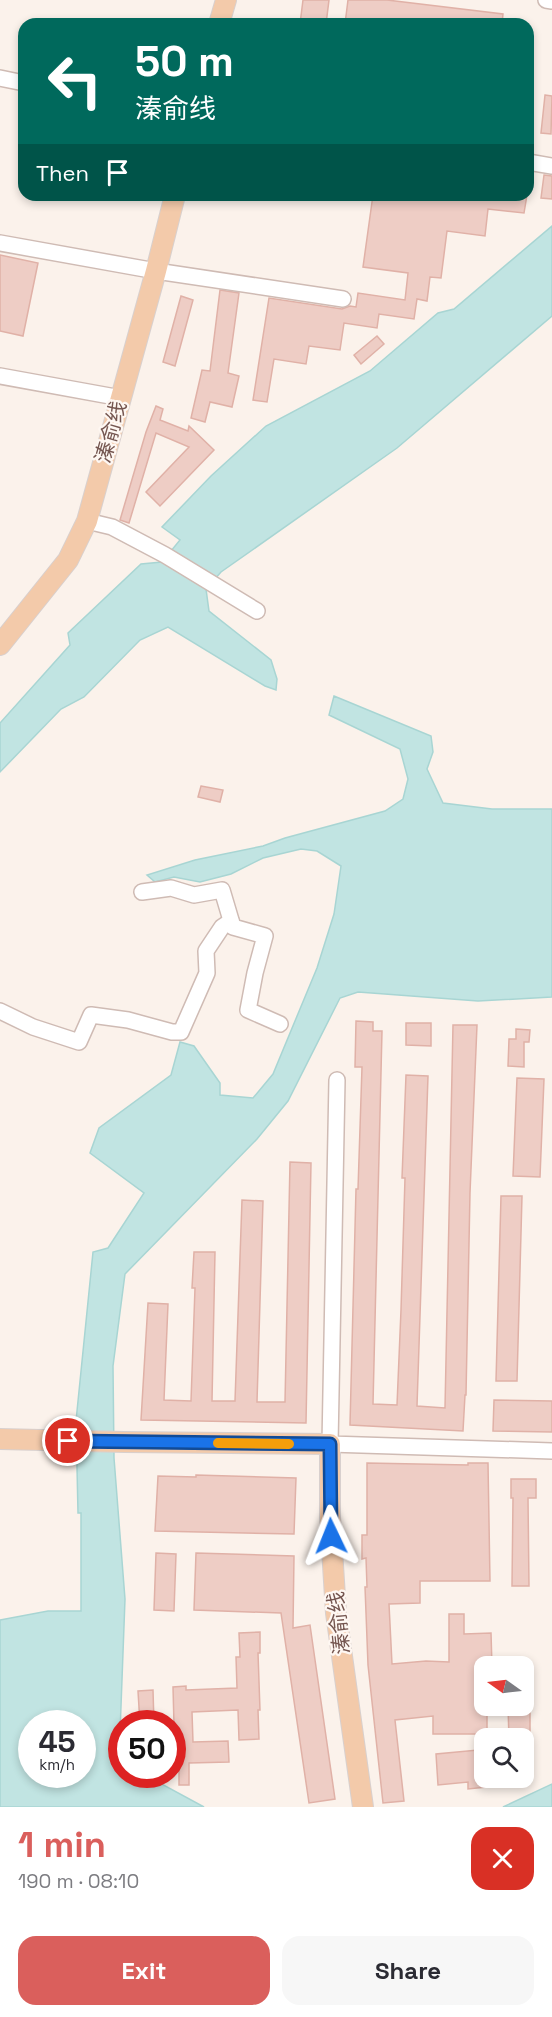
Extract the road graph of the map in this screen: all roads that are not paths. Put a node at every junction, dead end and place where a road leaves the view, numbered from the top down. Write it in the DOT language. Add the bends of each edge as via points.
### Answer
graph roads {
  1 [pos="226,0"];
  2 [pos="546,0"];
  3 [pos="552,1"];
  4 [pos="221,18"];
  5 [pos="0,78"];
  6 [pos="18,82"];
  7 [pos="534,163"];
  8 [pos="552,166"];
  9 [pos="174,201"];
  10 [pos="0,243"];
  11 [pos="156,271"];
  12 [pos="343,299"];
  13 [pos="0,376"];
  14 [pos="121,398"];
  15 [pos="87,521"];
  16 [pos="257,611"];
  17 [pos="0,645"];
  18 [pos="142,892"];
  19 [pos="231,921"];
  20 [pos="0,1011"];
  21 [pos="280,1024"];
  22 [pos="338,1080"];
  23 [pos="0,1439"];
  24 [pos="330,1444"];
  25 [pos="552,1451"];
  26 [pos="363,1804"];
  1 -- 4 [label="main road"];
  2 -- 3 [label="street"];
  5 -- 6 [label="street"];
  7 -- 8 [label="street"];
  9 -- 11 [label="main road, 溱俞线"];
  10 -- 11 [label="street"];
  11 -- 12 [label="street"];
  11 -- 14 [label="main road, 溱俞线"];
  13 -- 14 [label="street"];
  14 -- 15 [label="main road, 溱俞线"];
  15 -- 16 [label="street" via="112,527 165,555"];
  15 -- 17 [label="main road, 溱俞线" via="68,560"];
  18 -- 19 [label="street" via="171,888 194,895 222,890"];
  19 -- 20 [label="street" via="222,927 206,951 207,973 181,1032 91,1015 79,1041 33,1027"];
  19 -- 21 [label="street" via="233,927 265,936 248,1010"];
  22 -- 24 [label="street"];
  23 -- 24 [label="main road"];
  24 -- 25 [label="street"];
  24 -- 26 [label="main road, 溱俞线" via="336,1613"];
}
